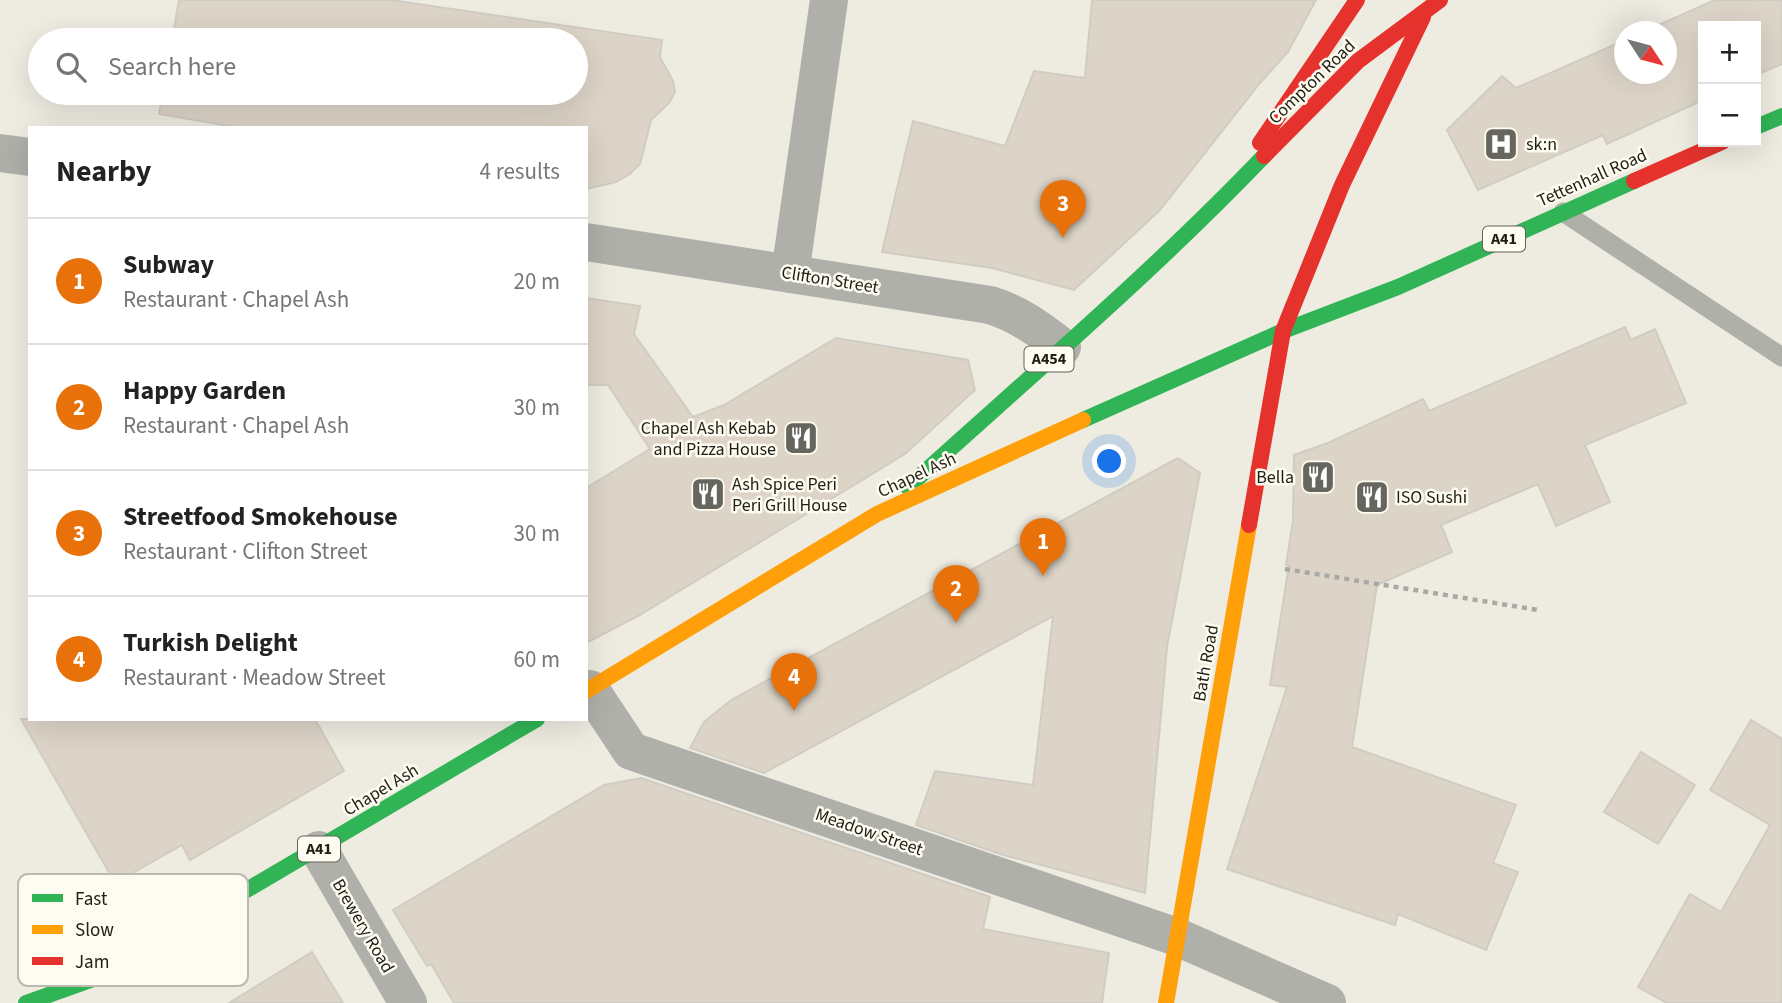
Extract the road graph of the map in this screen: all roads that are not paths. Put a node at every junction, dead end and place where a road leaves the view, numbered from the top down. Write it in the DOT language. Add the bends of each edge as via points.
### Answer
graph roads {
  1 [pos="828,0"];
  2 [pos="1357,0"];
  3 [pos="1440,0"];
  4 [pos="1427,6"];
  5 [pos="1782,116"];
  6 [pos="1761,125"];
  7 [pos="1711,147"];
  8 [pos="0,153"];
  9 [pos="28,157"];
  10 [pos="1219,203"];
  11 [pos="1563,212"];
  12 [pos="588,242"];
  13 [pos="790,274"];
  14 [pos="1283,331"];
  15 [pos="1062,347"];
  16 [pos="1782,357"];
  17 [pos="877,514"];
  18 [pos="588,690"];
  19 [pos="534,721"];
  20 [pos="318,850"];
  21 [pos="248,891"];
  22 [pos="1177,937"];
  23 [pos="74,986"];
  24 [pos="88,986"];
  25 [pos="26,1003"];
  26 [pos="68,1003"];
  27 [pos="408,1003"];
  28 [pos="1166,1003"];
  29 [pos="1327,1003"];
  1 -- 13 [label="street"];
  2 -- 10 [label="main road"];
  3 -- 4 [label="main road, Compton Road / A454"];
  4 -- 10 [label="main road, Compton Road / A454" via="1358,61"];
  4 -- 14 [label="main road, Bath Road" via="1342,184"];
  5 -- 6 [label="main road"];
  7 -- 11 [label="main road, Tettenhall Road / A41"];
  8 -- 9 [label="street"];
  10 -- 15 [label="main road, A454"];
  11 -- 14 [label="main road, Tettenhall Road / A41" via="1398,287"];
  11 -- 16 [label="lane"];
  12 -- 13 [label="street, Clifton Street"];
  13 -- 15 [label="street, Clifton Street" via="990,305 1032,323"];
  14 -- 17 [label="main road, Chapel Ash / A41"];
  14 -- 22 [label="main road, Bath Road"];
  15 -- 17 [label="main road, A454"];
  17 -- 18 [label="main road, Chapel Ash / A41"];
  18 -- 22 [label="street, Meadow Street" via="631,751"];
  19 -- 20 [label="main road, Chapel Ash / A41"];
  20 -- 21 [label="main road, Chapel Ash / A41"];
  20 -- 27 [label="street, Brewery Road"];
  22 -- 28 [label="main road, Bath Road"];
  22 -- 29 [label="street, Meadow Street"];
  23 -- 25 [label="main road, A41"];
  24 -- 26 [label="main road, A41"];
}
